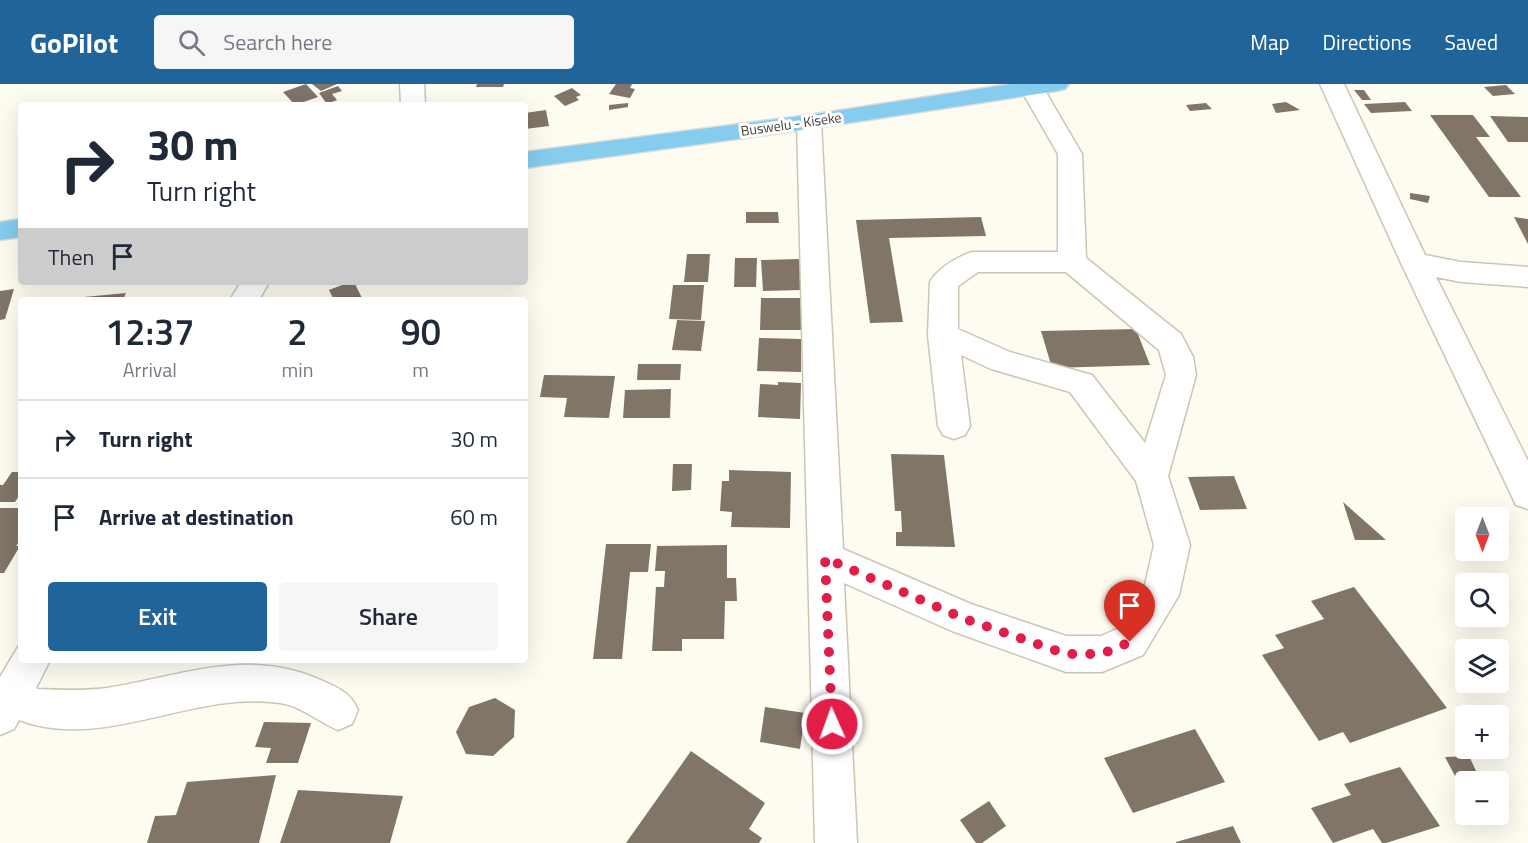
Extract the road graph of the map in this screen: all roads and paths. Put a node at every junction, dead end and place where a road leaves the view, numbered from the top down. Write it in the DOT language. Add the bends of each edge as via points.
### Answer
graph roads {
  1 [pos="412,84"];
  2 [pos="1332,84"];
  3 [pos="1044,86"];
  4 [pos="413,102"];
  5 [pos="809,122"];
  6 [pos="528,160"];
  7 [pos="18,228"];
  8 [pos="0,231"];
  9 [pos="1072,262"];
  10 [pos="1415,263"];
  11 [pos="1528,277"];
  12 [pos="943,335"];
  13 [pos="954,426"];
  14 [pos="1151,476"];
  15 [pos="1528,495"];
  16 [pos="825,558"];
  17 [pos="29,663"];
  18 [pos="5,706"];
  19 [pos="338,710"];
  20 [pos="836,843"];
  1 -- 4 [label="street"];
  2 -- 10 [label="street"];
  3 -- 5 [label="main road, Buswelu - Kiseke"];
  3 -- 9 [label="street" via="1070,154"];
  5 -- 6 [label="main road, Buswelu - Kiseke"];
  5 -- 16 [label="street"];
  7 -- 8 [label="main road"];
  9 -- 12 [label="street" via="972,262 944,282"];
  9 -- 14 [label="street" via="1170,342 1178,357 1181,375"];
  10 -- 11 [label="street" via="1461,272"];
  10 -- 15 [label="street"];
  12 -- 13 [label="street"];
  12 -- 14 [label="street" via="1002,361 1081,383"];
  14 -- 16 [label="street" via="1172,545 1161,595 1130,642 1102,654 1066,654 965,619"];
  16 -- 20 [label="street"];
  17 -- 18 [label="street"];
  18 -- 19 [label="street" via="76,709 244,682 282,684"];
}
